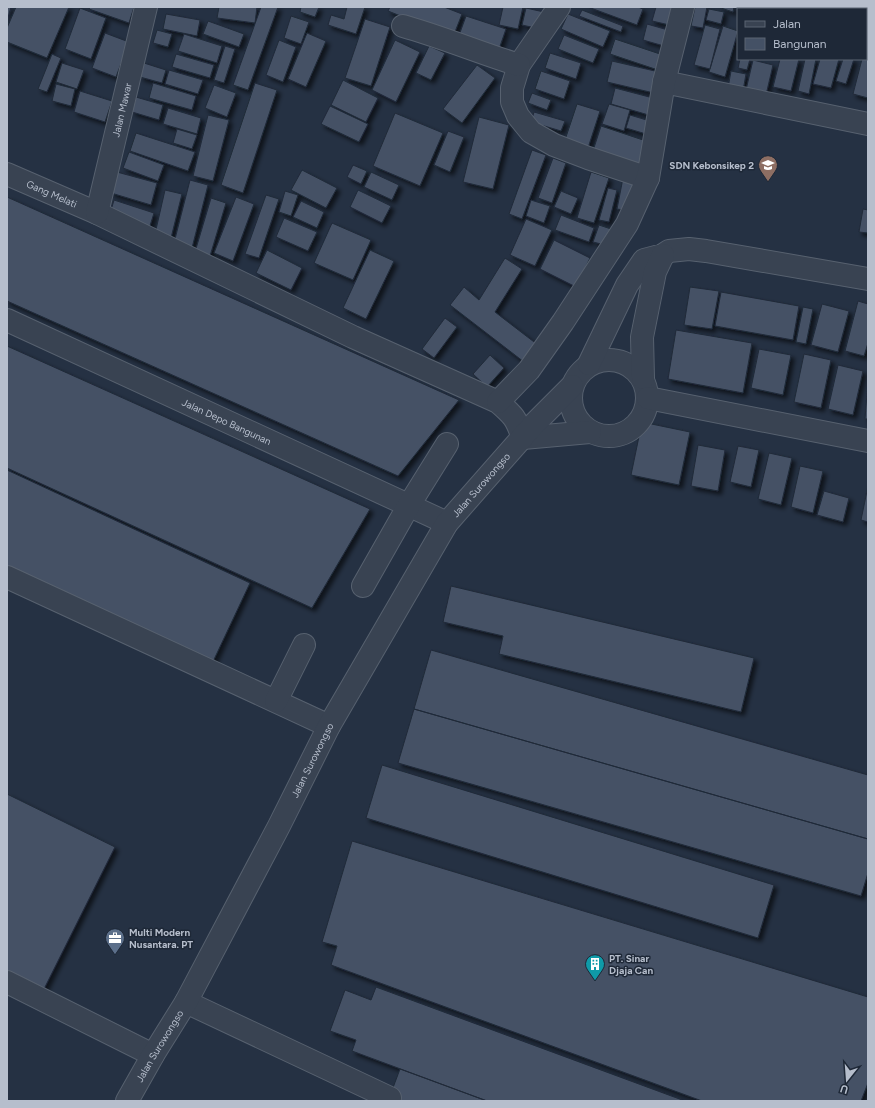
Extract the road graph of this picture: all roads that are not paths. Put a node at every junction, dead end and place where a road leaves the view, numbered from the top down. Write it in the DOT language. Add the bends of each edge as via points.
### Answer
graph roads {
  1 [pos="146,7"];
  2 [pos="559,7"];
  3 [pos="683,7"];
  4 [pos="403,26"];
  5 [pos="519,65"];
  6 [pos="664,82"];
  7 [pos="868,124"];
  8 [pos="7,174"];
  9 [pos="648,178"];
  10 [pos="97,212"];
  11 [pos="663,255"];
  12 [pos="868,279"];
  13 [pos="7,320"];
  14 [pos="589,364"];
  15 [pos="572,386"];
  16 [pos="646,388"];
  17 [pos="498,402"];
  18 [pos="590,432"];
  19 [pos="523,438"];
  20 [pos="868,441"];
  21 [pos="447,444"];
  22 [pos="409,505"];
  23 [pos="447,522"];
  24 [pos="7,577"];
  25 [pos="363,586"];
  26 [pos="304,645"];
  27 [pos="276,702"];
  28 [pos="329,726"];
  29 [pos="7,982"];
  30 [pos="186,1002"];
  31 [pos="153,1055"];
  32 [pos="390,1098"];
  33 [pos="127,1101"];
  1 -- 10 [label="street, Jalan Mawar"];
  2 -- 5 [label="street"];
  3 -- 6 [label="street"];
  4 -- 5 [label="street"];
  5 -- 9 [label="street" via="512,88 512,102 518,116 531,132 574,153"];
  6 -- 7 [label="street"];
  6 -- 9 [label="street"];
  8 -- 10 [label="street, Gang Melati"];
  9 -- 17 [label="street" via="627,224 563,322 529,370"];
  10 -- 17 [label="street, Gang Melati" via="353,337"];
  11 -- 12 [label="street" via="670,251 689,249"];
  11 -- 14 [label="street" via="644,260"];
  11 -- 16 [label="street" via="655,272 642,337"];
  13 -- 22 [label="street, Jalan Depo Bangunan"];
  14 -- 15 [label="street" via="579,373"];
  14 -- 16 [label="street" via="609,359 628,364"];
  15 -- 18 [label="street" via="570,403 577,420"];
  15 -- 19 [label="street, Jalan Surowongso"];
  16 -- 18 [label="street" via="643,417 629,431 609,437"];
  16 -- 20 [label="street"];
  17 -- 19 [label="street, Gang Melati" via="512,415"];
  18 -- 19 [label="street"];
  19 -- 23 [label="street, Jalan Surowongso"];
  21 -- 22 [label="street"];
  22 -- 23 [label="street, Jalan Depo Bangunan"];
  22 -- 25 [label="street"];
  23 -- 28 [label="street, Jalan Surowongso"];
  24 -- 27 [label="street"];
  26 -- 27 [label="street"];
  27 -- 28 [label="street"];
  28 -- 30 [label="street, Jalan Surowongso"];
  29 -- 31 [label="street"];
  30 -- 31 [label="street, Jalan Surowongso"];
  30 -- 32 [label="street"];
  31 -- 33 [label="street, Jalan Surowongso"];
}
